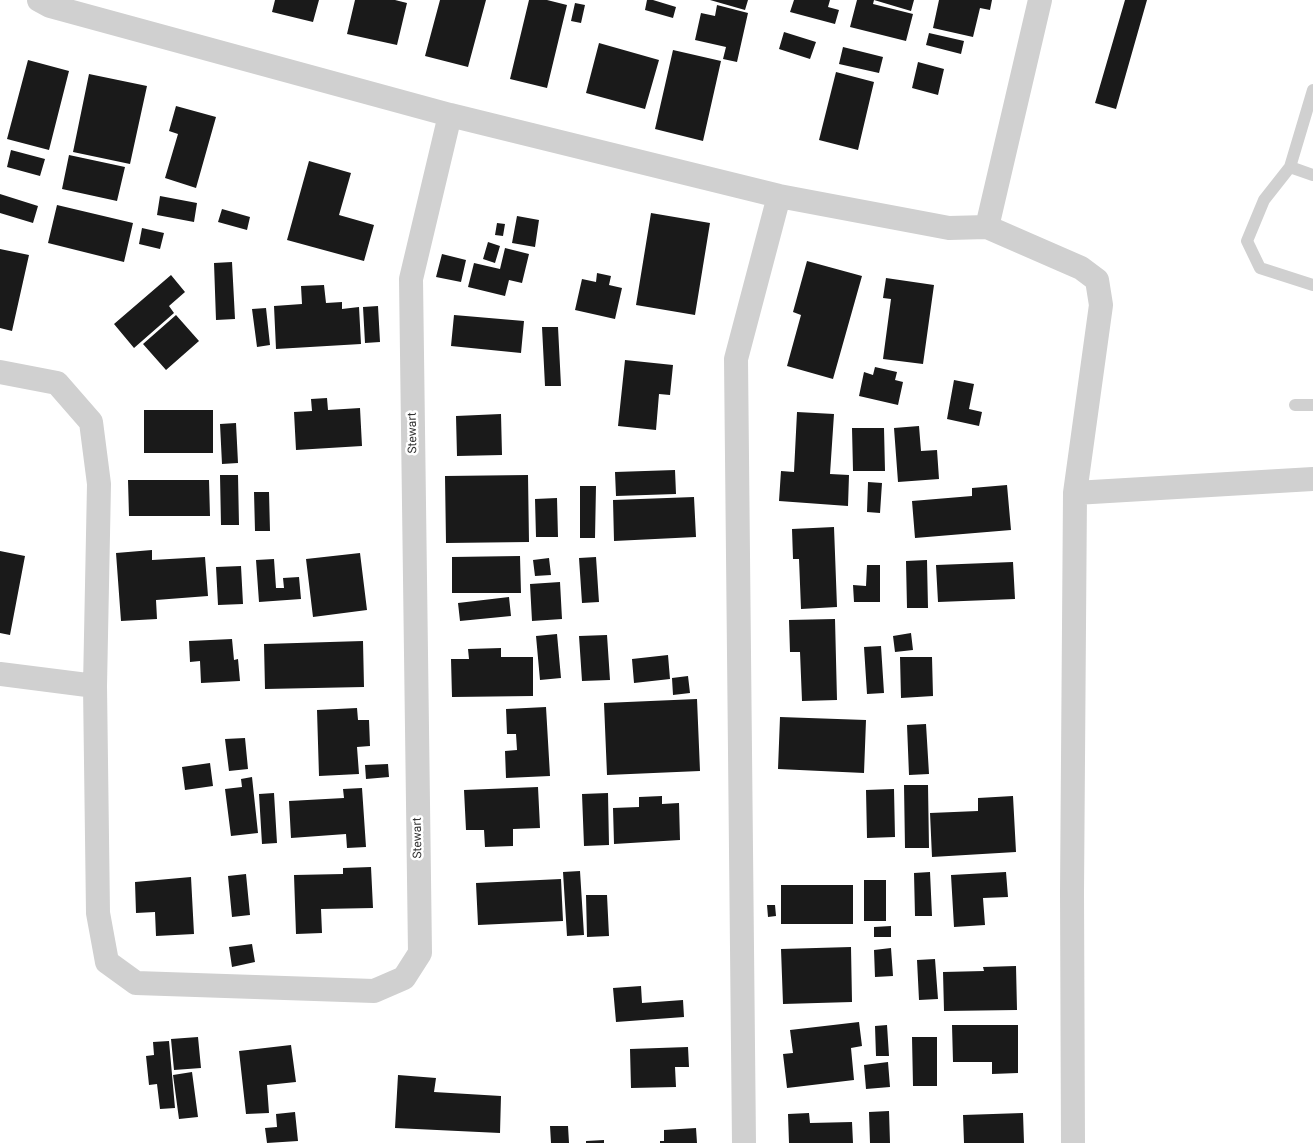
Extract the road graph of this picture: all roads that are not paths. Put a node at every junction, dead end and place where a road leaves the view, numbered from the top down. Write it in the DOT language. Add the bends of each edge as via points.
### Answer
graph roads {
  1 [pos="40,0"];
  2 [pos="1040,0"];
  3 [pos="1313,90"];
  4 [pos="450,115"];
  5 [pos="1290,167"];
  6 [pos="1313,175"];
  7 [pos="779,196"];
  8 [pos="987,228"];
  9 [pos="1313,285"];
  10 [pos="0,372"];
  11 [pos="1295,405"];
  12 [pos="1313,406"];
  13 [pos="1313,479"];
  14 [pos="1075,493"];
  15 [pos="0,674"];
  16 [pos="95,686"];
  17 [pos="744,1143"];
  18 [pos="1073,1143"];
  1 -- 4 [label="street" via="50,6"];
  2 -- 8 [label="street"];
  3 -- 5 [label="lane"];
  4 -- 7 [label="street"];
  4 -- 16 [label="street, Stewart" via="411,279 420,953 404,978 374,991 136,983 107,962 98,913"];
  5 -- 6 [label="lane"];
  5 -- 9 [label="lane" via="1264,200 1248,241 1260,268"];
  7 -- 8 [label="street" via="949,228"];
  7 -- 17 [label="street" via="736,359"];
  8 -- 14 [label="street" via="1080,268 1097,280 1101,306"];
  10 -- 16 [label="street, Stewart" via="57,383 91,422 99,484"];
  11 -- 12 [label="lane"];
  13 -- 14 [label="street"];
  14 -- 18 [label="street"];
  15 -- 16 [label="street"];
}
